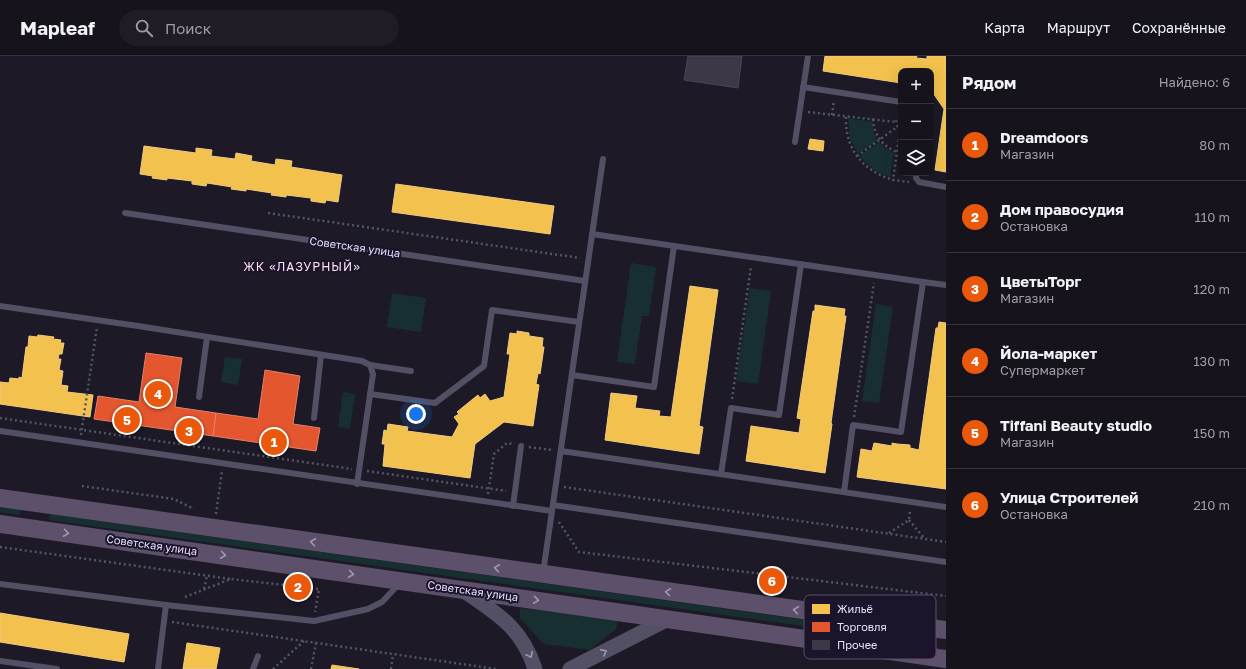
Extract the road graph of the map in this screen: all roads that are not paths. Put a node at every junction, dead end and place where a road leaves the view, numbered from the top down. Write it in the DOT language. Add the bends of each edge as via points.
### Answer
graph roads {
  1 [pos="808,56"];
  2 [pos="803,88"];
  3 [pos="898,102"];
  4 [pos="795,142"];
  5 [pos="603,159"];
  6 [pos="916,176"];
  7 [pos="946,187"];
  8 [pos="125,213"];
  9 [pos="592,234"];
  10 [pos="674,246"];
  11 [pos="801,264"];
  12 [pos="586,281"];
  13 [pos="923,282"];
  14 [pos="946,285"];
  15 [pos="0,306"];
  16 [pos="580,322"];
  17 [pos="207,337"];
  18 [pos="321,355"];
  19 [pos="370,365"];
  20 [pos="412,371"];
  21 [pos="572,375"];
  22 [pos="370,394"];
  23 [pos="198,397"];
  24 [pos="314,418"];
  25 [pos="0,432"];
  26 [pos="521,446"];
  27 [pos="561,451"];
  28 [pos="721,474"];
  29 [pos="357,484"];
  30 [pos="844,492"];
  31 [pos="0,498"];
  32 [pos="41,504"];
  33 [pos="513,506"];
  34 [pos="946,506"];
  35 [pos="553,508"];
  36 [pos="0,524"];
  37 [pos="37,529"];
  38 [pos="946,562"];
  39 [pos="543,574"];
  40 [pos="401,581"];
  41 [pos="0,584"];
  42 [pos="464,590"];
  43 [pos="166,605"];
  44 [pos="804,610"];
  45 [pos="668,619"];
  46 [pos="936,629"];
  47 [pos="946,630"];
  48 [pos="804,639"];
  49 [pos="258,656"];
  50 [pos="936,658"];
  51 [pos="946,659"];
  52 [pos="0,661"];
  53 [pos="57,669"];
  54 [pos="158,669"];
  55 [pos="253,669"];
  56 [pos="535,669"];
  57 [pos="570,669"];
  1 -- 2 [label="lane"];
  2 -- 3 [label="lane"];
  2 -- 4 [label="lane"];
  5 -- 9 [label="lane"];
  6 -- 7 [label="lane" via="917,181 922,183"];
  8 -- 12 [label="lane, Советская улица"];
  9 -- 10 [label="lane"];
  9 -- 12 [label="lane"];
  10 -- 11 [label="lane"];
  10 -- 21 [label="lane" via="654,387"];
  11 -- 13 [label="lane"];
  11 -- 28 [label="lane" via="779,414 731,408"];
  12 -- 16 [label="lane"];
  13 -- 14 [label="lane"];
  13 -- 30 [label="lane" via="901,432 853,425"];
  15 -- 17 [label="lane"];
  16 -- 21 [label="lane"];
  16 -- 22 [label="lane" via="492,310 484,366 435,403"];
  17 -- 18 [label="lane"];
  17 -- 23 [label="lane"];
  18 -- 19 [label="lane" via="362,361"];
  18 -- 24 [label="lane"];
  19 -- 20 [label="lane"];
  19 -- 22 [label="lane" via="373,374"];
  21 -- 27 [label="lane"];
  22 -- 29 [label="lane"];
  25 -- 29 [label="lane"];
  26 -- 33 [label="lane"];
  27 -- 28 [label="lane"];
  27 -- 35 [label="lane"];
  28 -- 30 [label="lane"];
  29 -- 33 [label="lane"];
  30 -- 34 [label="lane"];
  31 -- 32 [label="main road"];
  32 -- 37 [label="main road"];
  39 -- 32 [label="main road, one-way"];
  33 -- 35 [label="lane"];
  35 -- 38 [label="lane"];
  35 -- 39 [label="lane"];
  36 -- 37 [label="main road, Советская улица"];
  37 -- 40 [label="main road, Советская улица, one-way"];
  44 -- 39 [label="main road, one-way"];
  40 -- 42 [label="main road, Советская улица"];
  40 -- 43 [label="lane" via="382,602 368,609 314,621"];
  41 -- 43 [label="lane"];
  42 -- 45 [label="main road, Советская улица, one-way"];
  42 -- 56 [label="street, one-way" via="500,615 520,636"];
  43 -- 54 [label="lane"];
  45 -- 48 [label="main road, Советская улица"];
  57 -- 45 [label="street, one-way"];
  46 -- 47 [label="main road"];
  49 -- 55 [label="lane"];
  50 -- 51 [label="main road, Советская улица"];
  52 -- 53 [label="lane"];
}
